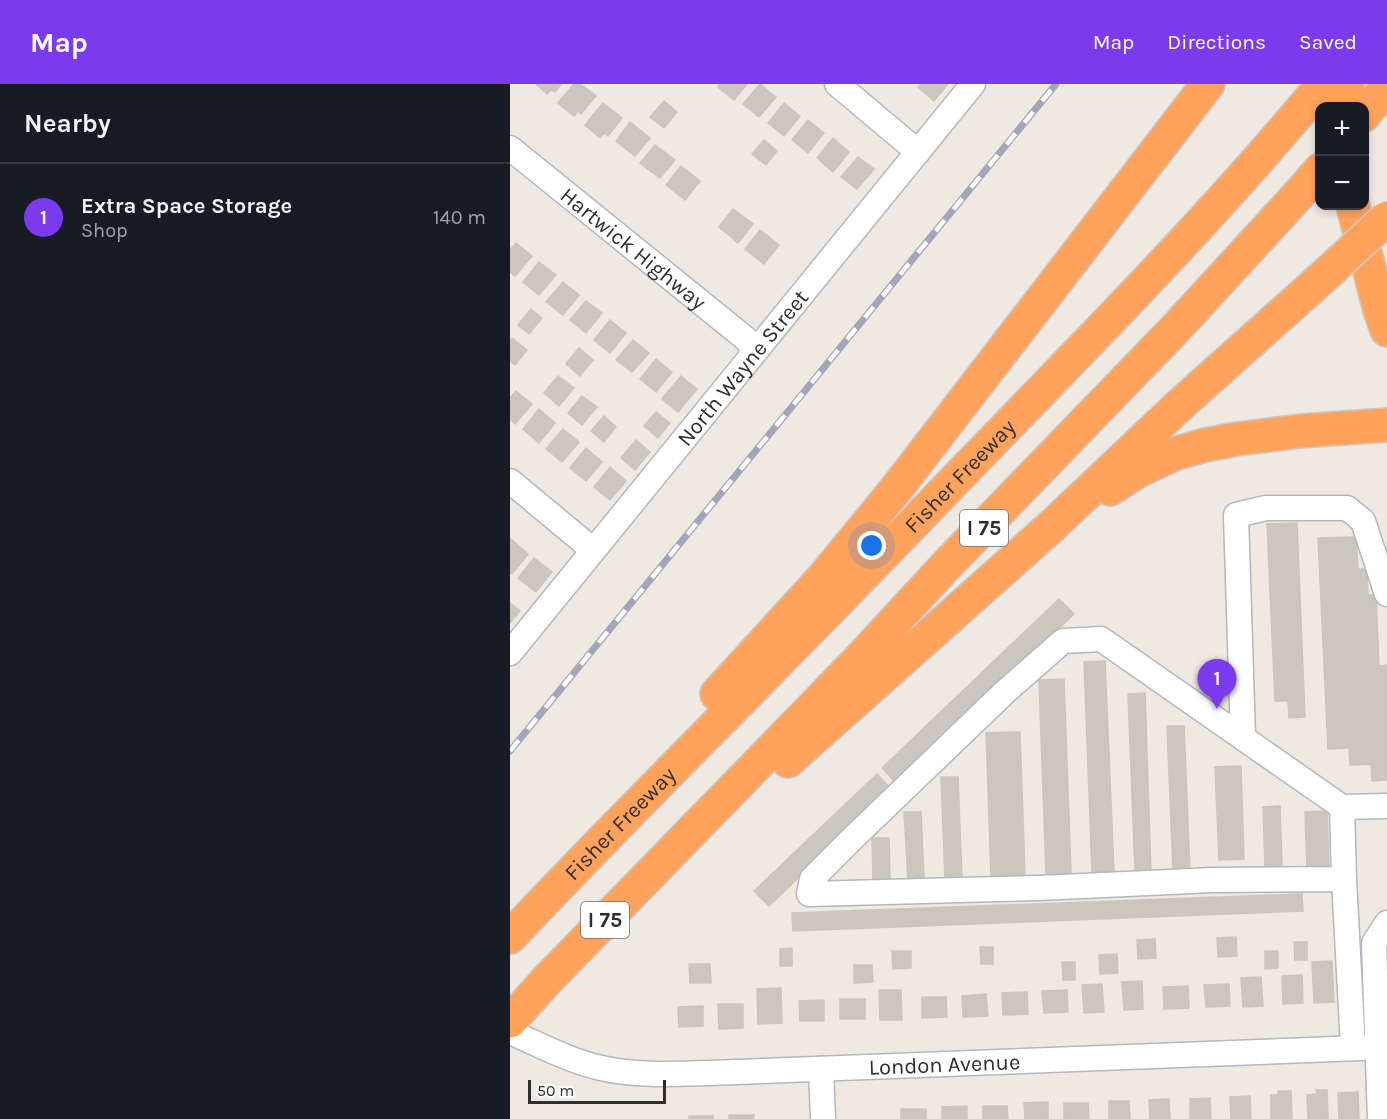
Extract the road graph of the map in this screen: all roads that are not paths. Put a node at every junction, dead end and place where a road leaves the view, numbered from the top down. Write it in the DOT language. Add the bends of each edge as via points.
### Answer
graph roads {
  1 [pos="837,84"];
  2 [pos="973,84"];
  3 [pos="1208,84"];
  4 [pos="1323,84"];
  5 [pos="1348,84"];
  6 [pos="1387,87"];
  7 [pos="1346,102"];
  8 [pos="1369,110"];
  9 [pos="510,148"];
  10 [pos="918,152"];
  11 [pos="1310,181"];
  12 [pos="1354,210"];
  13 [pos="1387,218"];
  14 [pos="1387,330"];
  15 [pos="756,351"];
  16 [pos="1387,425"];
  17 [pos="510,481"];
  18 [pos="1051,527"];
  19 [pos="593,550"];
  20 [pos="1387,594"];
  21 [pos="510,653"];
  22 [pos="1243,737"];
  23 [pos="1387,806"];
  24 [pos="1342,807"];
  25 [pos="663,861"];
  26 [pos="1344,879"];
  27 [pos="1387,923"];
  28 [pos="510,936"];
  29 [pos="510,1021"];
  30 [pos="510,1032"];
  31 [pos="1353,1047"];
  32 [pos="1383,1047"];
  33 [pos="821,1069"];
  34 [pos="823,1119"];
  35 [pos="1380,1119"];
  1 -- 10 [label="street"];
  2 -- 10 [label="street, North Wayne Street"];
  3 -- 28 [label="highway" via="897,488 838,559 572,852"];
  4 -- 28 [label="highway, Fisher Freeway / I 75" via="1101,329"];
  5 -- 7 [label="highway"];
  6 -- 8 [label="highway"];
  9 -- 15 [label="street, Hartwick Highway"];
  10 -- 15 [label="street, North Wayne Street"];
  11 -- 25 [label="highway, I 75" via="1180,324"];
  12 -- 14 [label="highway"];
  13 -- 18 [label="highway, bridge"];
  15 -- 19 [label="street, North Wayne Street"];
  16 -- 18 [label="highway" via="1237,439 1174,454 1138,471"];
  17 -- 19 [label="street"];
  18 -- 25 [label="highway" via="720,824"];
  19 -- 21 [label="street, North Wayne Street"];
  20 -- 22 [label="street" via="1364,521 1347,508 1266,508 1236,515"];
  22 -- 24 [label="street"];
  22 -- 26 [label="street" via="1101,639 1062,641 853,838 812,879 809,894"];
  23 -- 24 [label="street"];
  24 -- 26 [label="street"];
  25 -- 29 [label="highway, I 75"];
  26 -- 31 [label="street"];
  27 -- 32 [label="street" via="1374,943"];
  30 -- 33 [label="street, London Avenue" via="601,1068 628,1073"];
  31 -- 32 [label="street, London Avenue"];
  31 -- 33 [label="street, London Avenue"];
  32 -- 35 [label="street"];
  33 -- 34 [label="street"];
}
